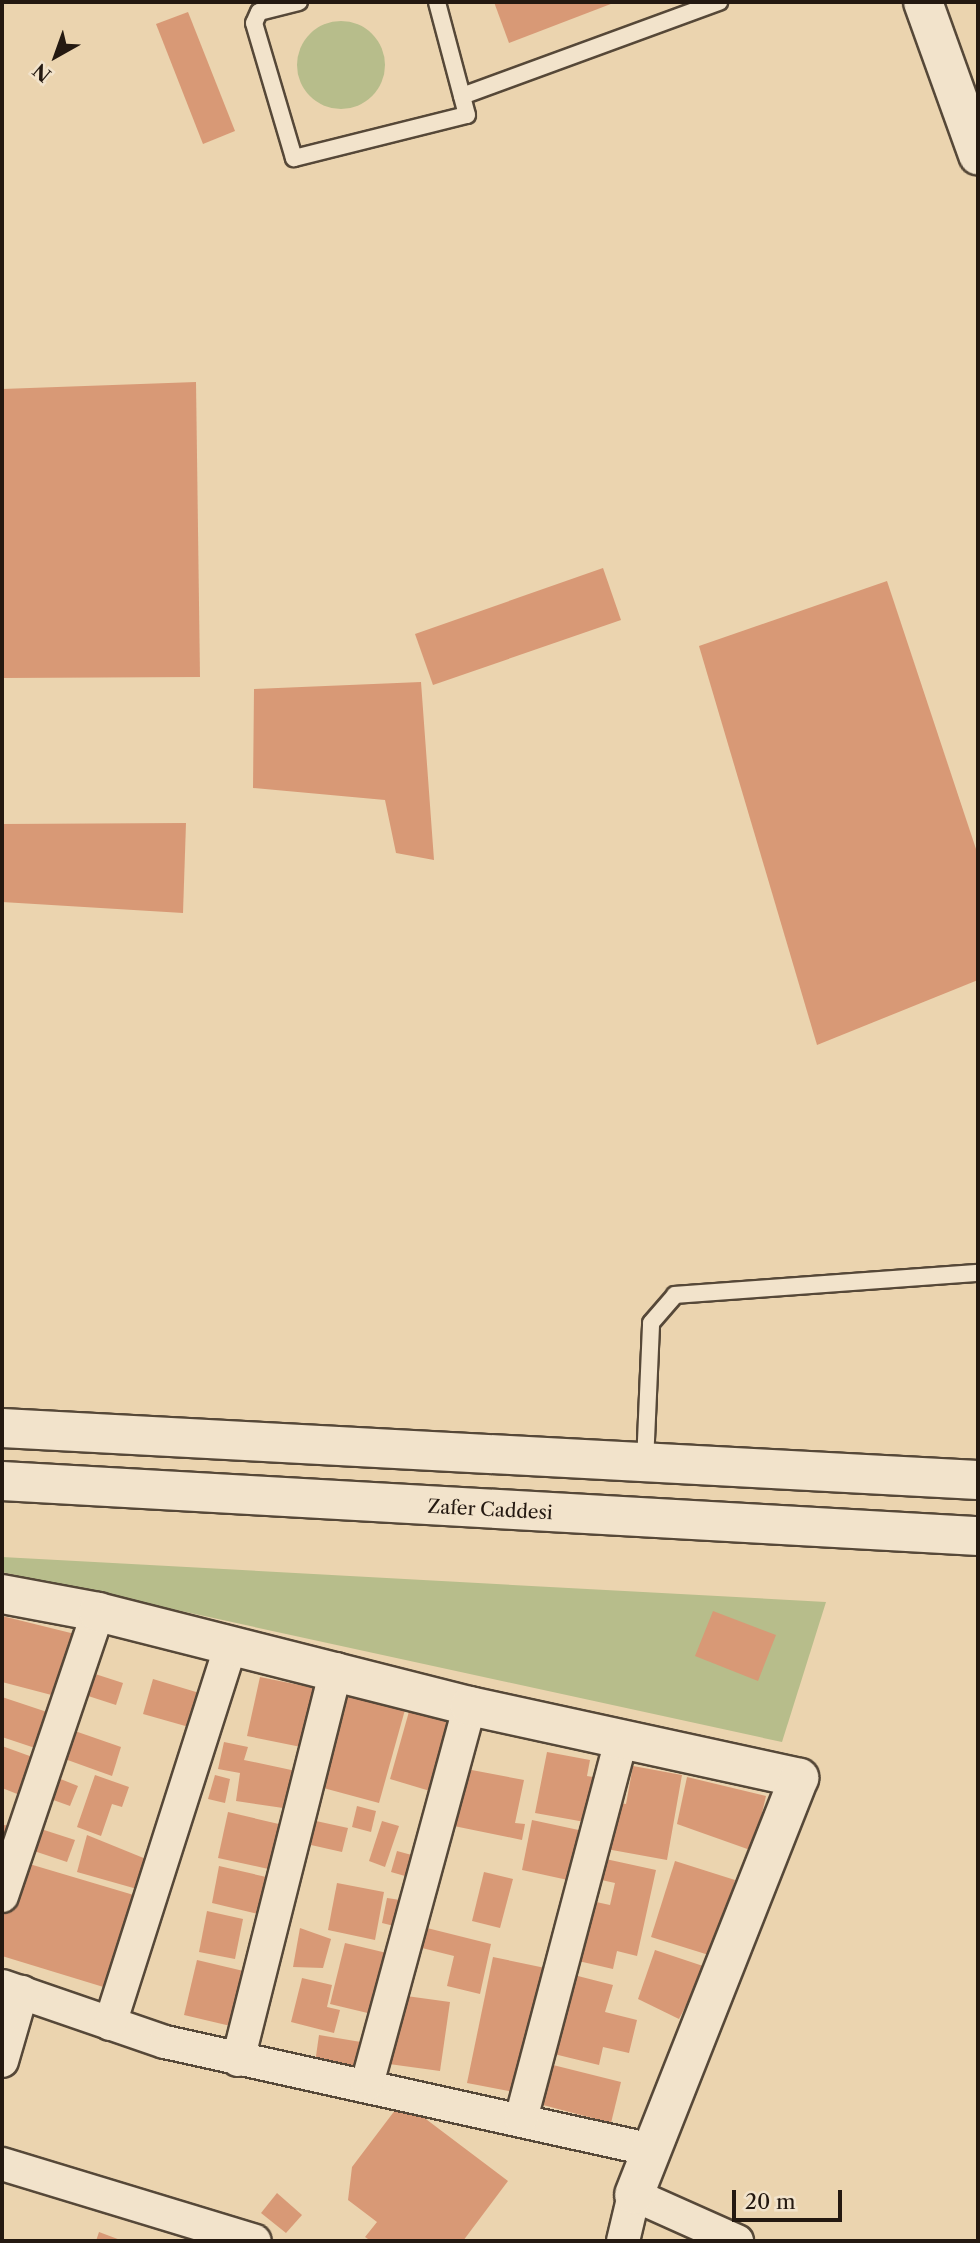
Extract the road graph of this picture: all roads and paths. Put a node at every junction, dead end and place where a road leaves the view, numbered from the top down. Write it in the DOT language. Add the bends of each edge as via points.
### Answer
graph roads {
  1 [pos="299,2"];
  2 [pos="438,2"];
  3 [pos="719,2"];
  4 [pos="923,2"];
  5 [pos="462,96"];
  6 [pos="978,155"];
  7 [pos="978,1273"];
  8 [pos="2,1428"];
  9 [pos="645,1463"];
  10 [pos="978,1480"];
  11 [pos="2,1481"];
  12 [pos="978,1536"];
  13 [pos="2,1594"];
  14 [pos="98,1612"];
  15 [pos="232,1644"];
  16 [pos="336,1670"];
  17 [pos="470,1706"];
  18 [pos="622,1738"];
  19 [pos="2,1896"];
  20 [pos="12,1989"];
  21 [pos="110,2024"];
  22 [pos="238,2060"];
  23 [pos="2,2061"];
  24 [pos="368,2084"];
  25 [pos="521,2119"];
  26 [pos="652,2150"];
  27 [pos="2,2164"];
  28 [pos="634,2195"];
  29 [pos="255,2241"];
  30 [pos="623,2241"];
  31 [pos="737,2241"];
  1 -- 5 [label="lane" via="258,12 254,23 294,158 467,115"];
  2 -- 5 [label="lane"];
  3 -- 5 [label="lane"];
  4 -- 6 [label="main road"];
  7 -- 9 [label="lane" via="675,1295 651,1323"];
  8 -- 9 [label="main road"];
  9 -- 10 [label="main road"];
  11 -- 12 [label="main road, Zafer Caddesi"];
  13 -- 14 [label="main road"];
  14 -- 15 [label="main road"];
  14 -- 19 [label="street"];
  15 -- 16 [label="main road"];
  15 -- 21 [label="street"];
  16 -- 17 [label="main road"];
  16 -- 22 [label="street"];
  17 -- 18 [label="main road"];
  17 -- 24 [label="street"];
  18 -- 25 [label="street"];
  18 -- 26 [label="main road" via="799,1778"];
  20 -- 21 [label="street"];
  20 -- 23 [label="street"];
  21 -- 22 [label="street"];
  22 -- 24 [label="street"];
  24 -- 25 [label="street"];
  25 -- 26 [label="street"];
  26 -- 28 [label="main road"];
  27 -- 29 [label="street"];
  28 -- 30 [label="street"];
  28 -- 31 [label="street"];
}
